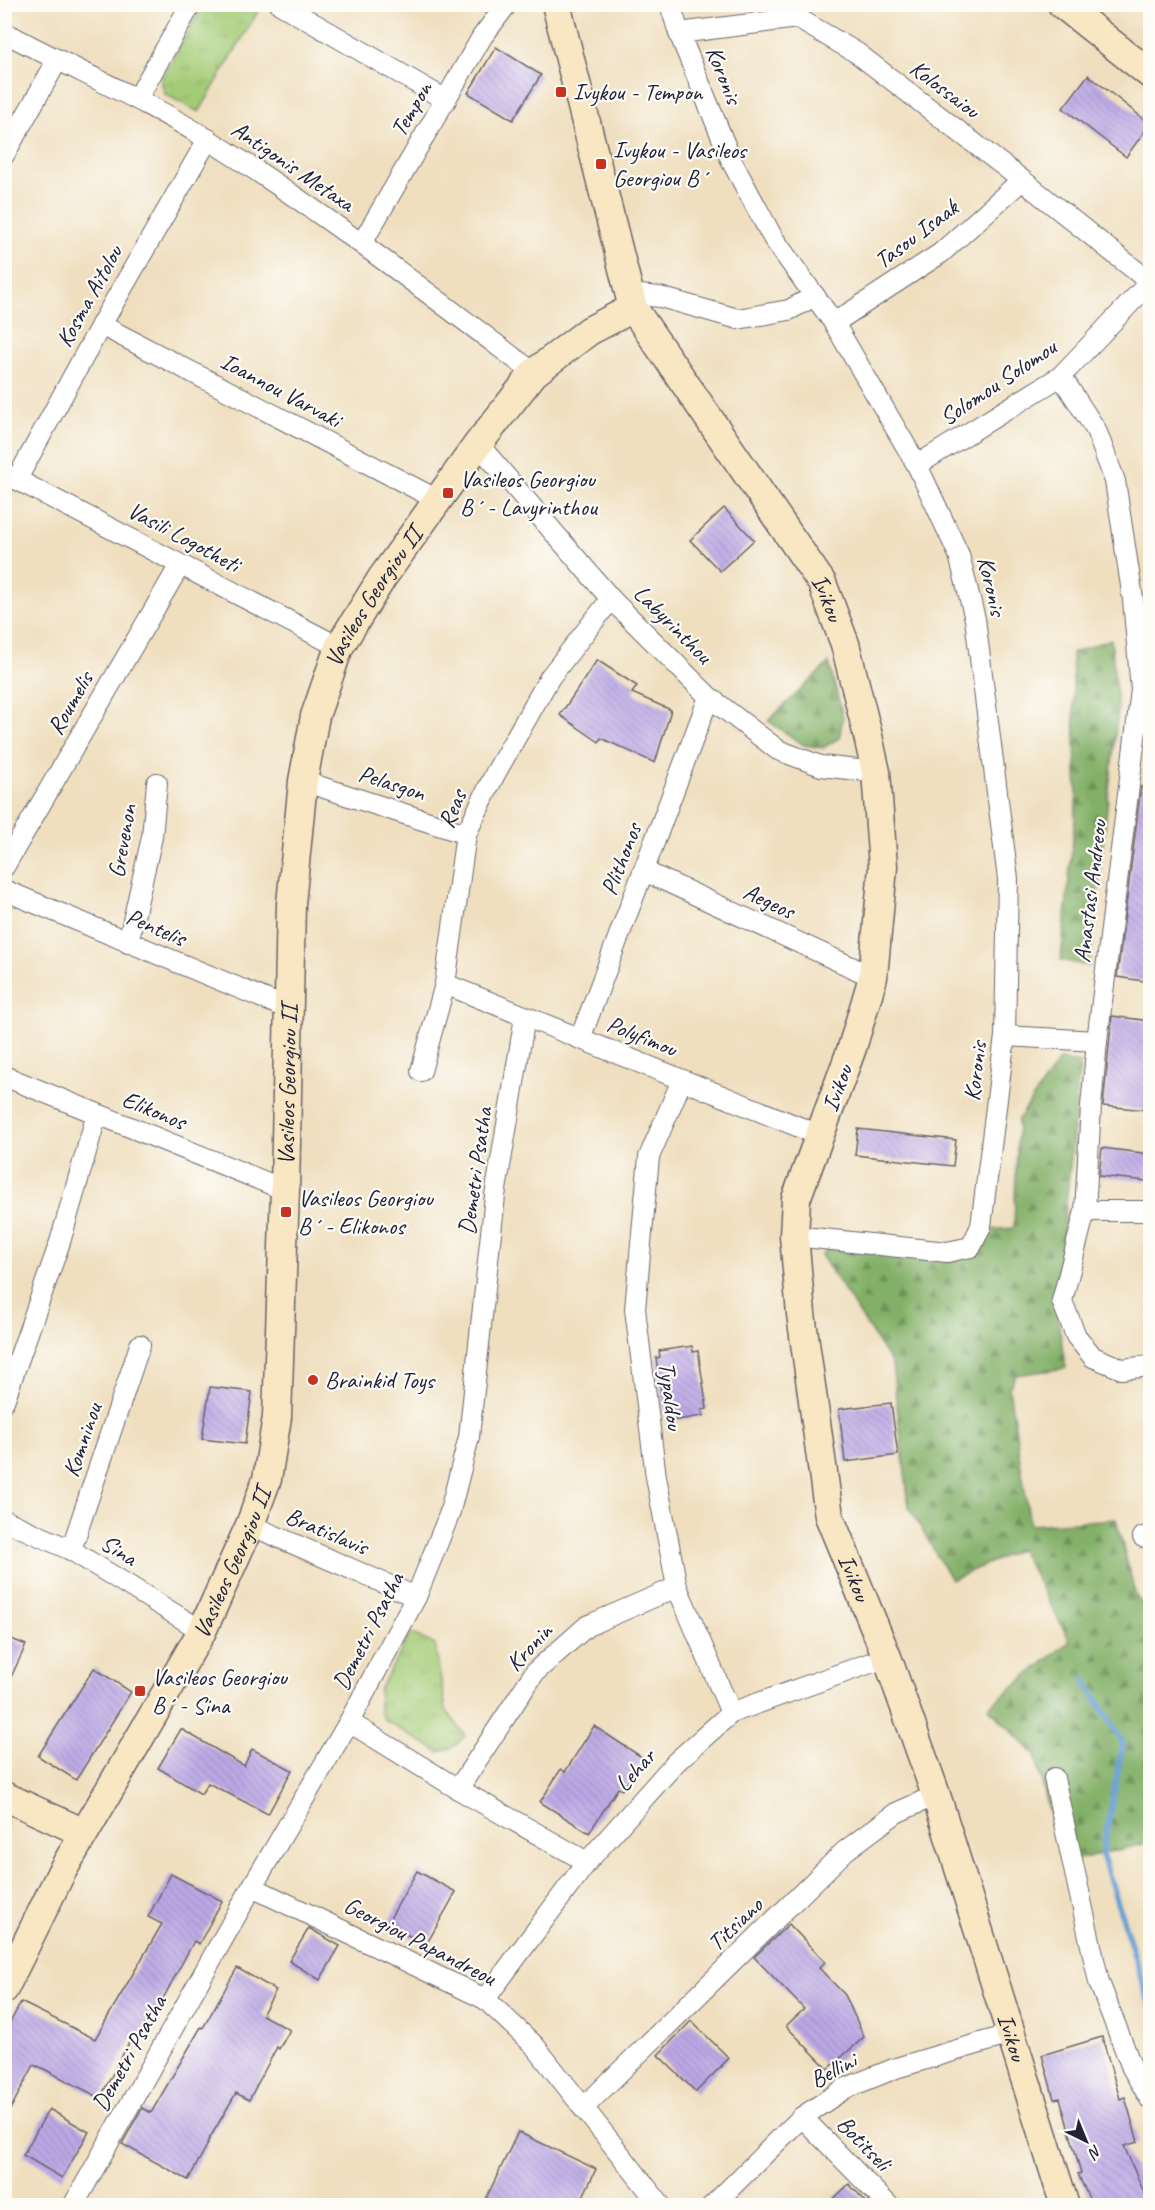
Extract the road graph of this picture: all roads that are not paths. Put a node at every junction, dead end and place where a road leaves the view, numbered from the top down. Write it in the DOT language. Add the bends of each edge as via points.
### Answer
graph roads {
  1 [pos="191,4"];
  2 [pos="507,4"];
  3 [pos="556,4"];
  4 [pos="670,4"];
  5 [pos="1062,4"];
  6 [pos="288,6"];
  7 [pos="799,11"];
  8 [pos="4,32"];
  9 [pos="679,33"];
  10 [pos="57,61"];
  11 [pos="1150,74"];
  12 [pos="137,99"];
  13 [pos="446,100"];
  14 [pos="208,139"];
  15 [pos="4,155"];
  16 [pos="1022,180"];
  17 [pos="362,243"];
  18 [pos="1150,282"];
  19 [pos="815,296"];
  20 [pos="631,301"];
  21 [pos="834,323"];
  22 [pos="101,325"];
  23 [pos="534,373"];
  24 [pos="1061,376"];
  25 [pos="478,444"];
  26 [pos="917,465"];
  27 [pos="11,476"];
  28 [pos="438,500"];
  29 [pos="180,565"];
  30 [pos="611,599"];
  31 [pos="339,647"];
  32 [pos="1146,691"];
  33 [pos="709,697"];
  34 [pos="876,772"];
  35 [pos="303,781"];
  36 [pos="157,783"];
  37 [pos="466,834"];
  38 [pos="4,867"];
  39 [pos="644,871"];
  40 [pos="4,890"];
  41 [pos="128,943"];
  42 [pos="873,977"];
  43 [pos="445,984"];
  44 [pos="289,1009"];
  45 [pos="525,1017"];
  46 [pos="1005,1036"];
  47 [pos="580,1039"];
  48 [pos="1097,1041"];
  49 [pos="421,1071"];
  50 [pos="4,1076"];
  51 [pos="682,1080"];
  52 [pos="97,1114"];
  53 [pos="819,1135"];
  54 [pos="285,1190"];
  55 [pos="1085,1211"];
  56 [pos="1150,1211"];
  57 [pos="794,1236"];
  58 [pos="140,1345"];
  59 [pos="1150,1366"];
  60 [pos="4,1401"];
  61 [pos="4,1520"];
  62 [pos="250,1525"];
  63 [pos="71,1550"];
  64 [pos="677,1587"];
  65 [pos="416,1597"];
  66 [pos="202,1631"];
  67 [pos="887,1657"];
  68 [pos="731,1713"];
  69 [pos="349,1722"];
  70 [pos="1054,1778"];
  71 [pos="458,1789"];
  72 [pos="936,1795"];
  73 [pos="4,1796"];
  74 [pos="84,1833"];
  75 [pos="587,1862"];
  76 [pos="252,1887"];
  77 [pos="4,1989"];
  78 [pos="485,1999"];
  79 [pos="1011,2034"];
  80 [pos="1150,2099"];
  81 [pos="583,2108"];
  82 [pos="802,2117"];
  83 [pos="74,2205"];
  84 [pos="661,2205"];
  85 [pos="712,2205"];
  86 [pos="889,2205"];
  87 [pos="1065,2205"];
  1 -- 12 [label="street"];
  2 -- 13 [label="street, Tempon" via="482,37"];
  3 -- 20 [label="street, Ivikou"];
  4 -- 9 [label="street, Koronis"];
  5 -- 11 [label="street"];
  6 -- 13 [label="street"];
  7 -- 9 [label="street, Kolossaiou"];
  7 -- 16 [label="street, Kolossaiou"];
  8 -- 10 [label="street, Antigonis Metaxa"];
  9 -- 19 [label="street, Koronis" via="732,162 773,238"];
  10 -- 12 [label="street, Antigonis Metaxa"];
  10 -- 15 [label="street"];
  12 -- 14 [label="street, Antigonis Metaxa"];
  13 -- 17 [label="street, Tempon"];
  14 -- 17 [label="street, Antigonis Metaxa"];
  14 -- 22 [label="street, Kosma Aitolou"];
  16 -- 18 [label="street, Kolossaiou"];
  16 -- 21 [label="street, Tasou Isaak" via="941,253"];
  17 -- 23 [label="street, Antigonis Metaxa"];
  18 -- 24 [label="street, Solomou Solomou"];
  19 -- 20 [label="street" via="789,310 738,319 660,297"];
  19 -- 21 [label="street, Koronis"];
  20 -- 23 [label="street, Vasileos Georgiou II"];
  20 -- 34 [label="street, Ivikou" via="822,583 845,644"];
  21 -- 26 [label="street, Koronis"];
  22 -- 27 [label="street, Kosma Aitolou"];
  22 -- 28 [label="street, Ioannou Varvaki"];
  23 -- 25 [label="street, Vasileos Georgiou II"];
  24 -- 26 [label="street, Solomou Solomou"];
  24 -- 32 [label="street, Anastasi Andreou" via="1096,430 1115,481"];
  25 -- 28 [label="street, Vasileos Georgiou II"];
  25 -- 30 [label="street, Labyrinthou"];
  26 -- 46 [label="street, Koronis" via="959,555 975,619 1008,879"];
  27 -- 29 [label="street, Vasili Logotheti"];
  28 -- 31 [label="street, Vasileos Georgiou II"];
  29 -- 31 [label="street, Vasili Logotheti"];
  29 -- 38 [label="street, Roumelis"];
  30 -- 33 [label="street, Labyrinthou"];
  30 -- 37 [label="street, Reas" via="550,677"];
  31 -- 35 [label="street, Vasileos Georgiou II" via="315,716"];
  32 -- 48 [label="street, Anastasi Andreou"];
  33 -- 34 [label="street, Labyrinthou" via="778,750 820,766"];
  33 -- 39 [label="street, Plithonos"];
  34 -- 42 [label="street, Ivikou" via="883,867"];
  35 -- 37 [label="street, Pelasgon"];
  35 -- 44 [label="street, Vasileos Georgiou II" via="291,904"];
  36 -- 41 [label="street, Grevenon" via="152,837"];
  37 -- 43 [label="street, Reas"];
  39 -- 42 [label="street, Aegeos"];
  39 -- 47 [label="street, Plithonos"];
  40 -- 41 [label="street, Pentelis"];
  41 -- 44 [label="street, Pentelis"];
  42 -- 53 [label="street, Ivikou" via="852,1048"];
  43 -- 45 [label="street, Polyfimou"];
  43 -- 49 [label="street, Reas"];
  44 -- 54 [label="street, Vasileos Georgiou II"];
  45 -- 47 [label="street, Polyfimou"];
  45 -- 65 [label="street, Demetri Psatha" via="495,1196 469,1437 449,1515"];
  46 -- 48 [label="street"];
  46 -- 57 [label="street, Koronis" via="981,1226 971,1247 947,1252"];
  47 -- 51 [label="street, Polyfimou"];
  48 -- 55 [label="street, Anastasi Andreou"];
  50 -- 52 [label="street, Elikonos"];
  51 -- 53 [label="street, Polyfimou"];
  51 -- 64 [label="street, Typaldou" via="649,1157 635,1309 656,1477"];
  52 -- 54 [label="street, Elikonos"];
  52 -- 60 [label="street" via="60,1242"];
  53 -- 57 [label="street, Ivikou" via="796,1199"];
  54 -- 62 [label="street, Vasileos Georgiou II" via="277,1417 267,1479"];
  55 -- 56 [label="street"];
  55 -- 59 [label="street, Anastasi Andreou" via="1062,1301 1076,1336 1093,1358 1122,1369"];
  57 -- 67 [label="street, Ivikou" via="829,1516"];
  58 -- 63 [label="street, Komninou"];
  61 -- 63 [label="street, Sina"];
  62 -- 65 [label="street, Bratislavis"];
  62 -- 66 [label="street, Vasileos Georgiou II"];
  63 -- 66 [label="street, Sina"];
  64 -- 68 [label="street, Typaldou"];
  64 -- 71 [label="street, Kronin" via="586,1626 535,1672"];
  65 -- 69 [label="street, Demetri Psatha"];
  66 -- 74 [label="street, Vasileos Georgiou II"];
  67 -- 68 [label="street, Lehar"];
  67 -- 72 [label="street, Ivikou"];
  68 -- 75 [label="street, Lehar" via="675,1762"];
  69 -- 71 [label="street"];
  69 -- 76 [label="street, Demetri Psatha"];
  70 -- 80 [label="street" via="1099,1982 1132,2068"];
  71 -- 75 [label="street"];
  72 -- 79 [label="street, Ivikou"];
  72 -- 81 [label="street, Titsiano" via="896,1814 845,1851"];
  73 -- 74 [label="street"];
  74 -- 77 [label="street, Vasileos Georgiou II"];
  75 -- 78 [label="street, Lehar"];
  76 -- 78 [label="street, Georgiou Papandreou"];
  76 -- 83 [label="street, Demetri Psatha"];
  78 -- 81 [label="street, Georgiou Papandreou" via="534,2045"];
  79 -- 82 [label="street, Bellini" via="896,2068 844,2089"];
  79 -- 87 [label="street, Ivikou"];
  81 -- 84 [label="street, Georgiou Papandreou"];
  82 -- 85 [label="street, Bellini"];
  82 -- 86 [label="street, Botitseli"];
}
